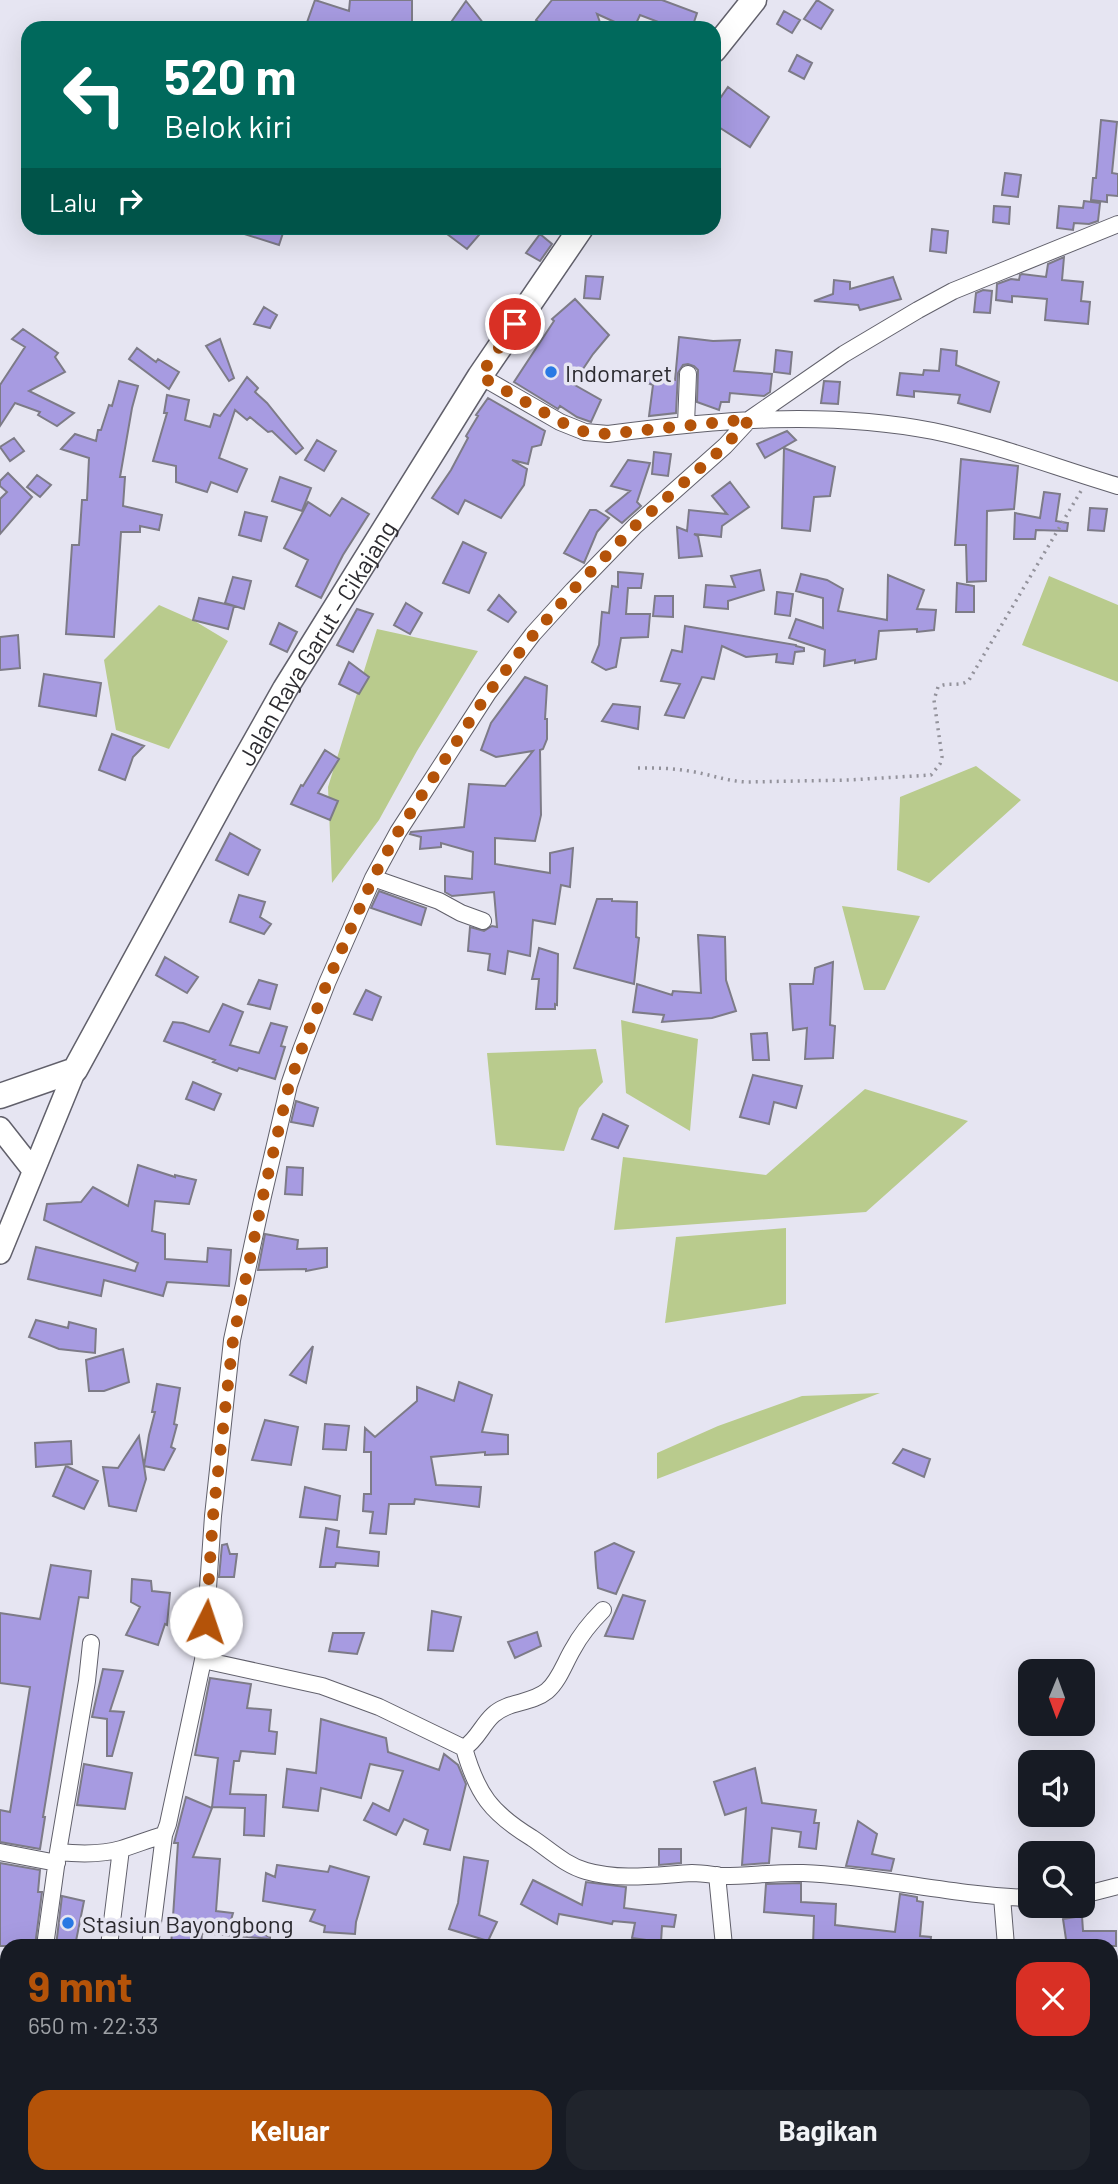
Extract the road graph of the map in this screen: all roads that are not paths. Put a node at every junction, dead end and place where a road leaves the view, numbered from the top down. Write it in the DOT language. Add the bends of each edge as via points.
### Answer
graph roads {
  1 [pos="754,0"];
  2 [pos="721,41"];
  3 [pos="1118,224"];
  4 [pos="576,235"];
  5 [pos="688,374"];
  6 [pos="480,376"];
  7 [pos="750,419"];
  8 [pos="686,424"];
  9 [pos="1118,486"];
  10 [pos="373,878"];
  11 [pos="483,921"];
  12 [pos="75,1070"];
  13 [pos="0,1096"];
  14 [pos="0,1128"];
  15 [pos="33,1170"];
  16 [pos="0,1253"];
  17 [pos="603,1610"];
  18 [pos="91,1643"];
  19 [pos="203,1660"];
  20 [pos="464,1748"];
  21 [pos="164,1835"];
  22 [pos="121,1849"];
  23 [pos="0,1852"];
  24 [pos="57,1858"];
  25 [pos="717,1875"];
  26 [pos="1118,1886"];
  27 [pos="1095,1892"];
  28 [pos="1002,1897"];
  29 [pos="1018,1898"];
  30 [pos="46,1939"];
  31 [pos="110,1939"];
  32 [pos="151,1939"];
  33 [pos="723,1939"];
  34 [pos="1005,1939"];
  1 -- 2 [label="main road"];
  3 -- 7 [label="street" via="953,291 844,354"];
  4 -- 6 [label="main road, Jalan Raya Garut - Cikajang"];
  5 -- 8 [label="street"];
  6 -- 8 [label="street" via="585,432 608,434"];
  6 -- 12 [label="main road, Jalan Raya Garut - Cikajang" via="285,688"];
  7 -- 8 [label="street"];
  7 -- 9 [label="street" via="850,422 934,431"];
  7 -- 10 [label="street" via="635,526 534,634 488,693"];
  10 -- 11 [label="street"];
  10 -- 19 [label="street" via="293,1074 263,1196 233,1340"];
  12 -- 13 [label="main road"];
  12 -- 15 [label="main road"];
  14 -- 15 [label="main road"];
  15 -- 16 [label="main road"];
  17 -- 20 [label="street" via="574,1645 549,1689 503,1707"];
  18 -- 24 [label="street"];
  19 -- 20 [label="street" via="330,1689"];
  19 -- 21 [label="street"];
  20 -- 25 [label="street" via="488,1803 567,1864 587,1872 629,1877"];
  21 -- 22 [label="street"];
  21 -- 32 [label="street"];
  22 -- 24 [label="street"];
  22 -- 31 [label="street"];
  23 -- 24 [label="street"];
  24 -- 30 [label="street"];
  25 -- 28 [label="street" via="803,1873"];
  25 -- 33 [label="street"];
  26 -- 27 [label="street"];
  28 -- 29 [label="street"];
  28 -- 34 [label="street"];
}
